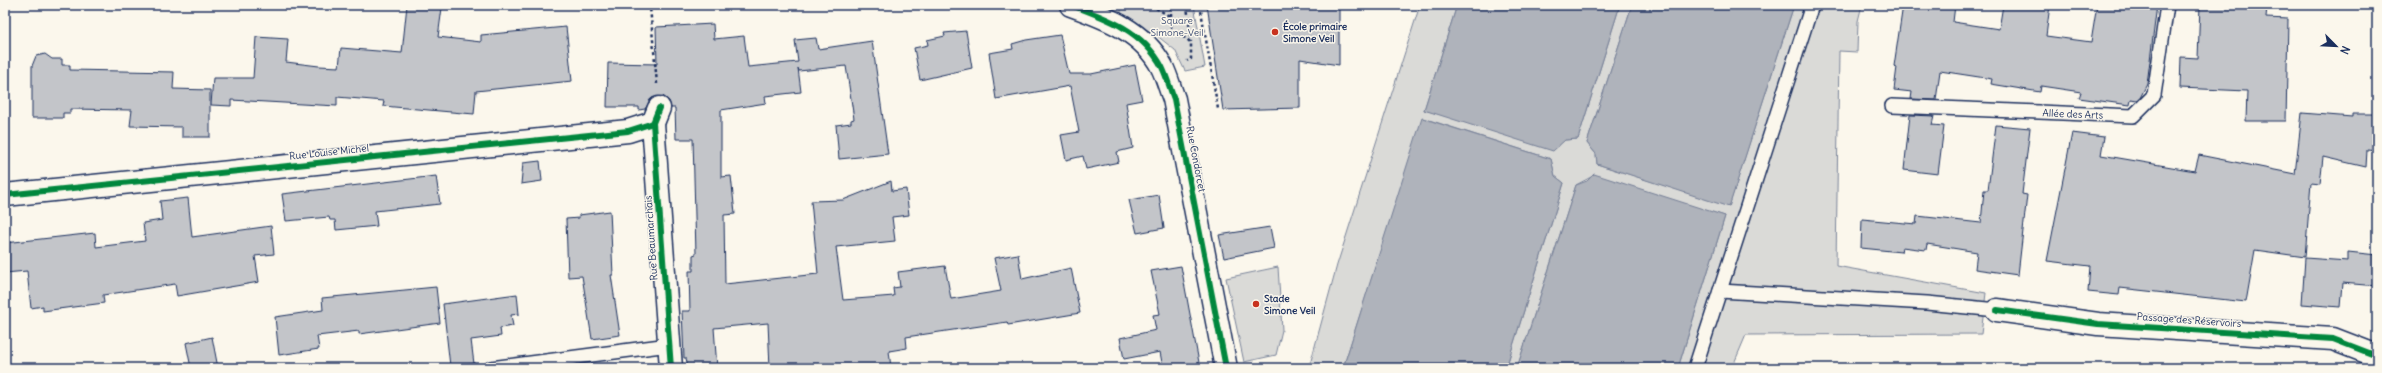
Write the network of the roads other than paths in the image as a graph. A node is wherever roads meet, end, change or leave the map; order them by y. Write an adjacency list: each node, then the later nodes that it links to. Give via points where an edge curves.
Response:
1 (1071, 5): 13 (street, Rue Condorcet, via 1122,25 1146,44 1162,67 1174,99)
2 (1812, 5): 7 (lane)
3 (2167, 5): 4 (lane, Allée des Arts, via 2154,95 2133,116)
4 (1892, 106)
5 (656, 116): 6 (street, Rue Louise Michel, via 628,131); 9 (street, Rue Beaumarchais)
6 (5, 195)
7 (1720, 291): 8 (lane, via 1927,303); 14 (lane)
8 (1996, 310): 10 (street, Passage des Réservoirs, via 2098,324 2333,339)
9 (669, 345): 11 (lane); 12 (street, Rue Beaumarchais)
10 (2377, 356)
11 (491, 368)
12 (671, 368)
13 (1226, 368)
14 (1695, 368)

